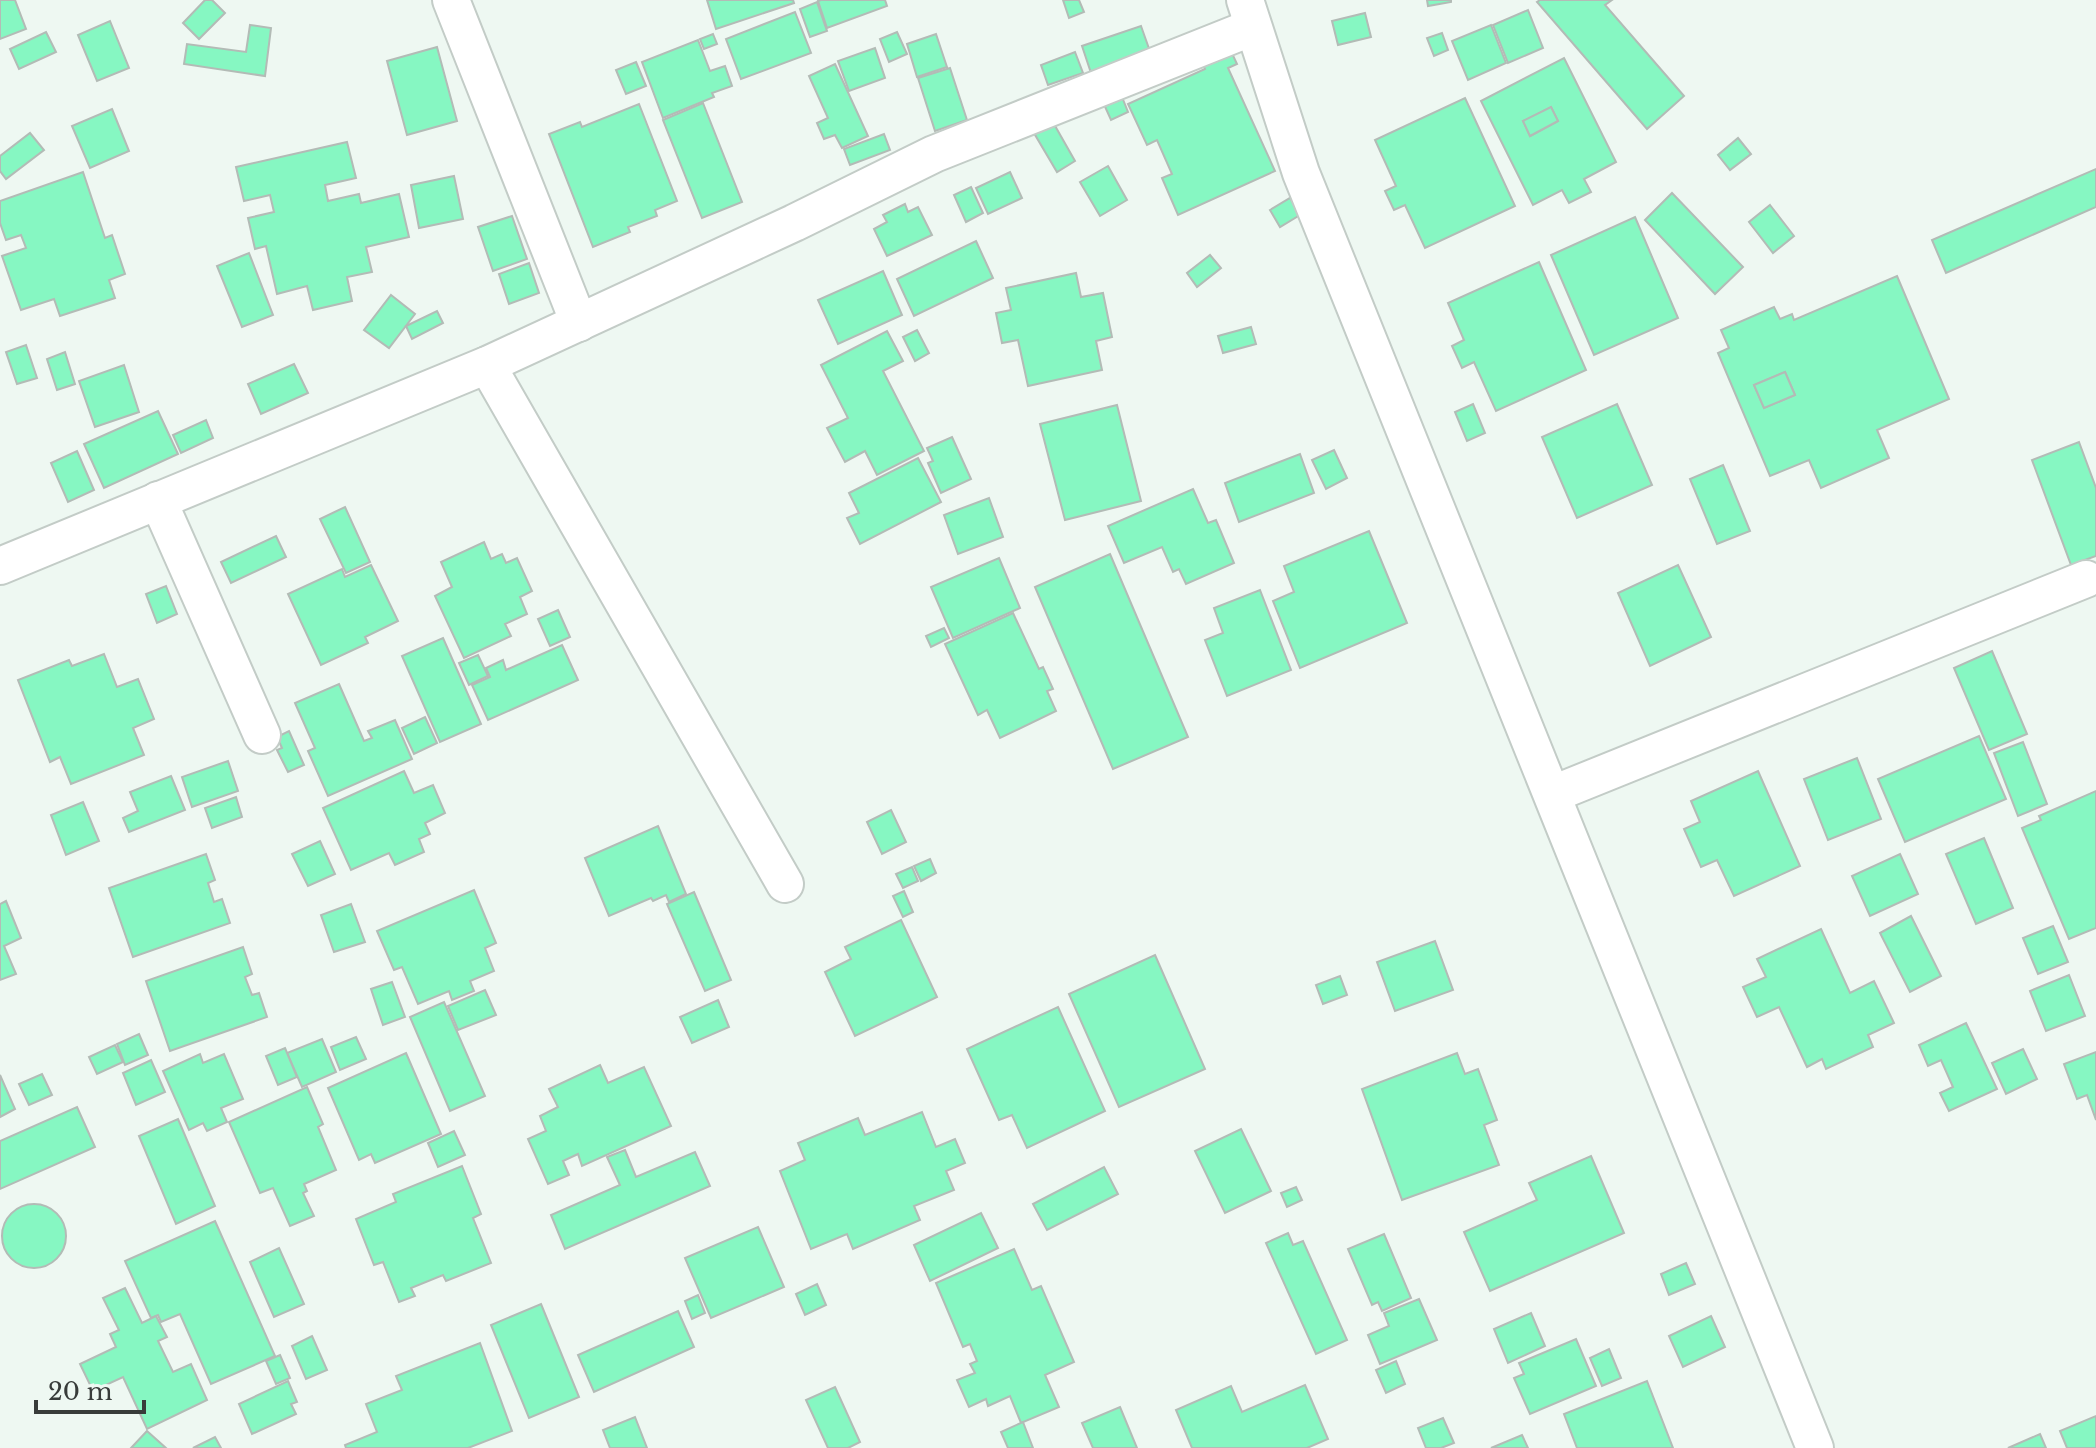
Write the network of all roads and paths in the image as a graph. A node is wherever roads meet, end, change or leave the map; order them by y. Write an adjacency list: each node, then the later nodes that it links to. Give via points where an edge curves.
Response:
1 (451, 0): 3 (street)
2 (1249, 13): 3 (street, via 934,154); 9 (street, via 1301,173)
3 (579, 323): 4 (street)
4 (487, 365): 5 (street); 10 (street)
5 (158, 500): 6 (street); 8 (street)
6 (0, 566)
7 (2086, 579): 9 (street)
8 (262, 735)
9 (1553, 794): 11 (street)
10 (785, 884)
11 (1815, 1448)

